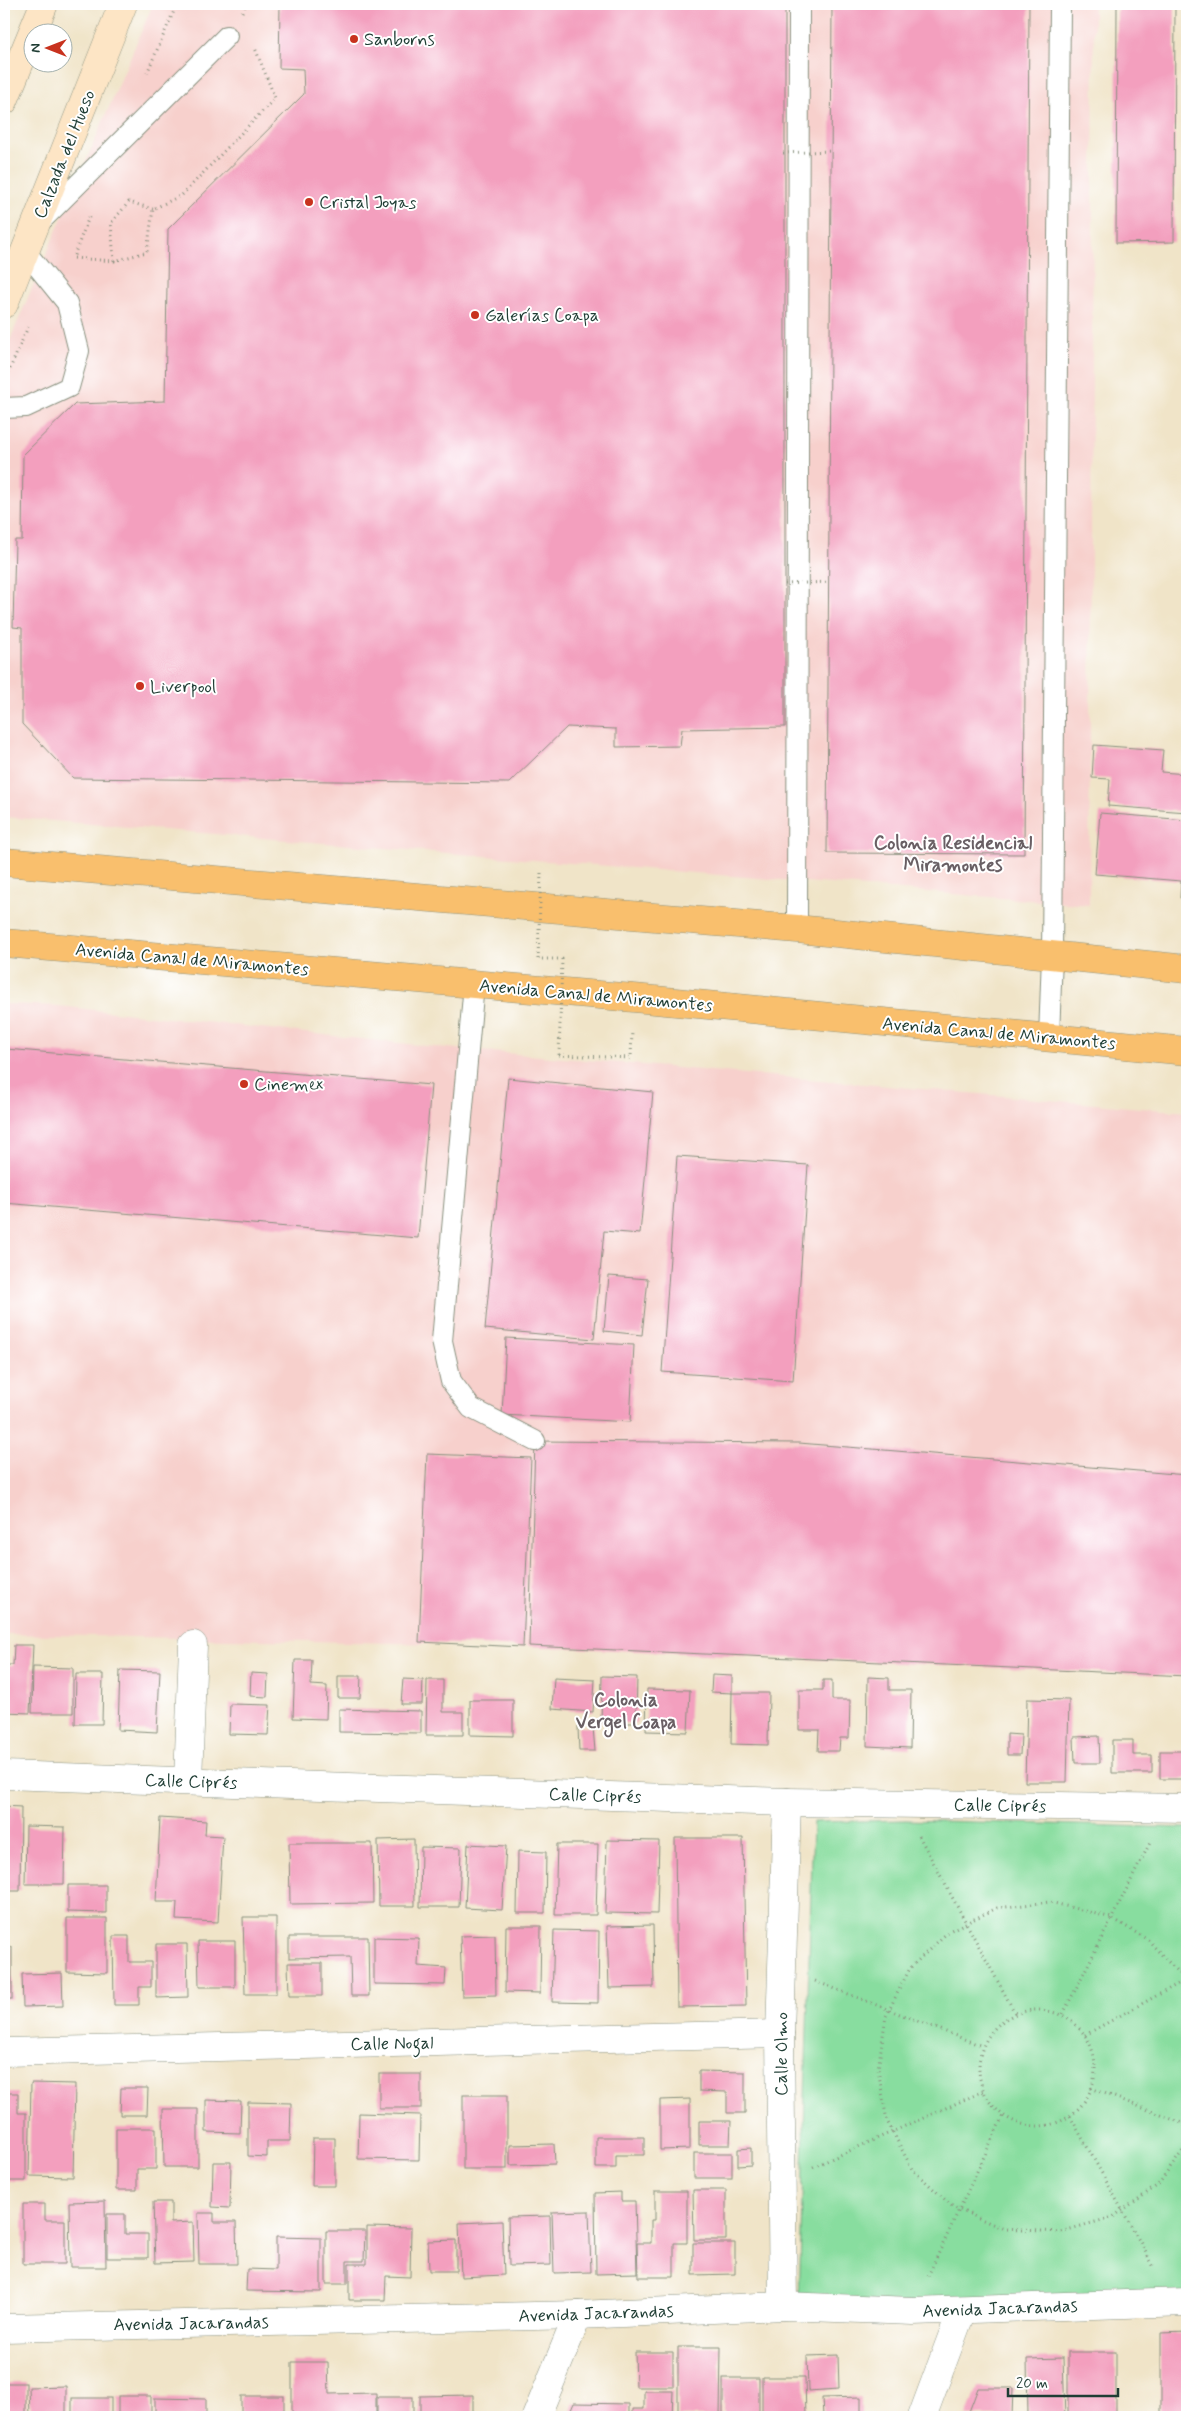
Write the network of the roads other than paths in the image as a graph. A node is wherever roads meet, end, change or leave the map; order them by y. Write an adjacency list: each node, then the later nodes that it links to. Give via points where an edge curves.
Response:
1 (44, 4): 6 (main road)
2 (123, 4): 7 (main road, Calzada del Hueso)
3 (799, 4): 11 (lane)
4 (1060, 4): 13 (lane)
5 (227, 36): 7 (lane)
6 (4, 101)
7 (29, 240): 8 (main road, Calzada del Hueso); 9 (lane, via 67,303 80,351 69,387 26,407)
8 (4, 304)
9 (4, 408)
10 (4, 862): 11 (main road)
11 (798, 929): 13 (main road)
12 (4, 944): 15 (main road, Avenida Canal de Miramontes)
13 (1052, 955): 14 (main road); 16 (lane)
14 (1187, 969)
15 (474, 984): 16 (main road, Avenida Canal de Miramontes); 18 (lane, via 442,1341 451,1381 471,1408)
16 (1049, 1038): 17 (main road, Avenida Canal de Miramontes)
17 (1187, 1051)
18 (535, 1442)
19 (193, 1645): 21 (street)
20 (4, 1775): 21 (street, Calle Ciprés)
21 (188, 1781): 22 (street, Calle Ciprés)
22 (786, 1802): 23 (street, Calle Ciprés); 24 (street, Calle Olmo)
23 (1178, 1808)
24 (780, 2034): 25 (street, Calle Nogal); 27 (street, Calle Olmo)
25 (4, 2052)
26 (1180, 2302): 28 (street, Avenida Jacarandas)
27 (783, 2306): 28 (street, Avenida Jacarandas); 29 (street, Avenida Jacarandas)
28 (962, 2310): 32 (street)
29 (578, 2315): 30 (street, Avenida Jacarandas); 31 (street)
30 (4, 2328)
31 (536, 2417)
32 (922, 2417)

